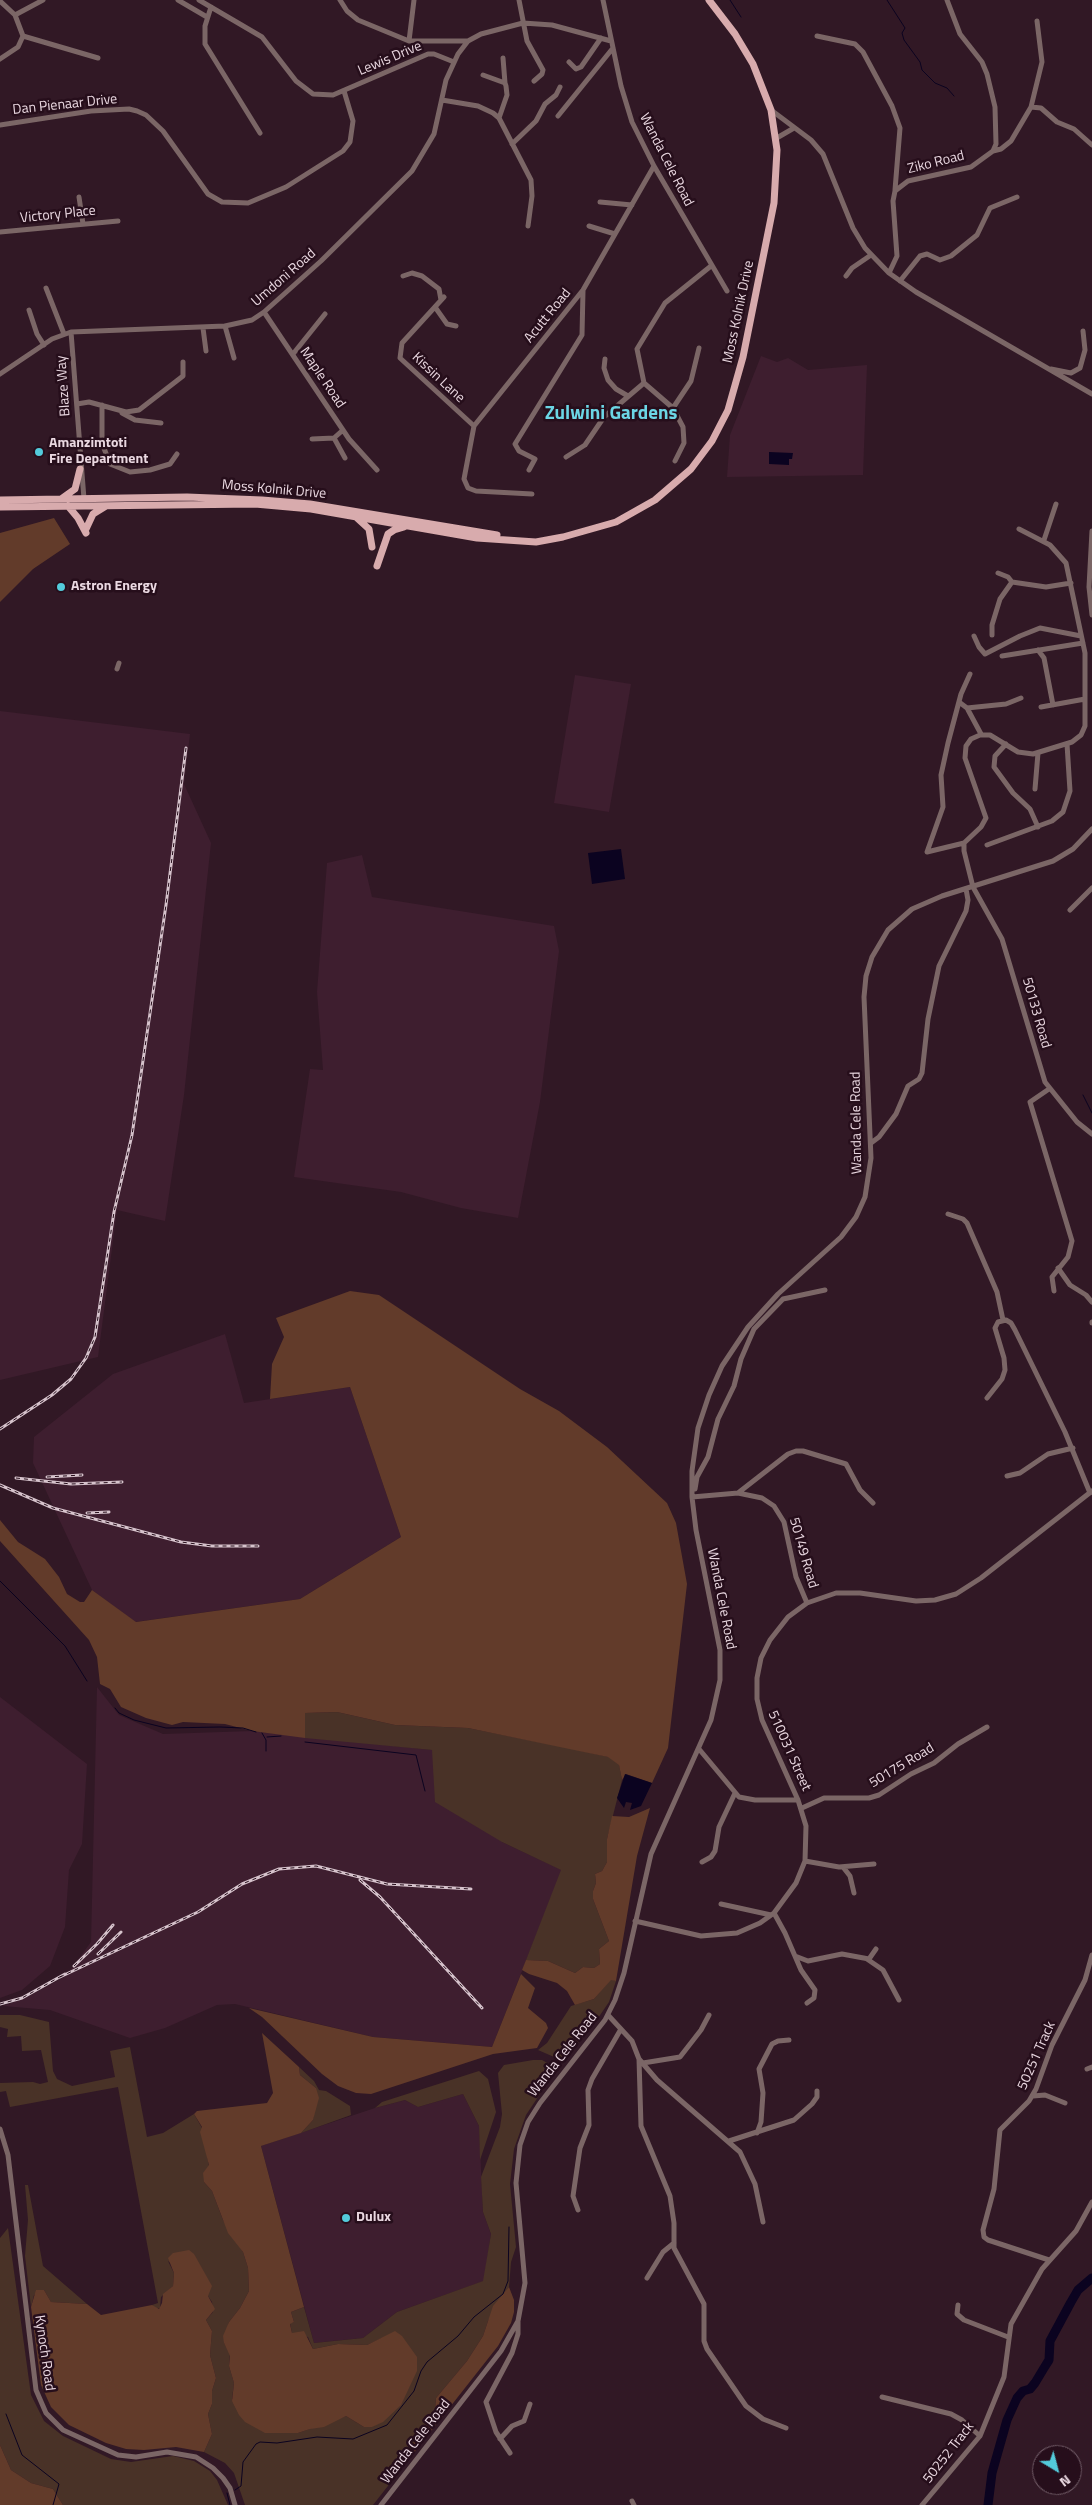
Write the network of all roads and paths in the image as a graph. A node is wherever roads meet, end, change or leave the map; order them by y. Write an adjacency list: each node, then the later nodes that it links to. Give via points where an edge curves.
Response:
1 (43, 0): 12 (street)
2 (178, 0): 13 (street)
3 (199, 0): 11 (street, Lewis Drive)
4 (340, 0): 20 (street, via 358,20)
5 (414, 0): 20 (street)
6 (519, 0): 15 (street)
7 (603, 0): 19 (street, Wanda Cele Road)
8 (709, 0): 35 (main road, Moss Kolnik Drive, via 753,64)
9 (947, 0): 44 (street, via 960,34 988,74 995,107)
10 (0, 1): 12 (street)
11 (211, 7): 13 (street); 32 (street, Lewis Drive, via 262,36 296,81 307,90 324,96)
12 (15, 14): 16 (street)
13 (207, 17): 40 (street, via 205,44)
14 (1037, 21): 34 (street, Ziko Road, via 1042,62)
15 (522, 23): 18 (street, via 552,25); 21 (street, via 481,34); 29 (street, via 529,46 543,67 542,74)
16 (23, 36): 23 (street); 25 (street, via 18,47)
17 (817, 36): 46 (street, via 855,44 863,52 892,106 900,128)
18 (601, 38): 19 (street); 27 (street, via 582,67 576,69)
19 (611, 41): 22 (street, Wanda Cele Road)
20 (409, 42): 21 (street)
21 (468, 42): 26 (street)
22 (613, 48): 36 (street); 45 (street, Wanda Cele Road, via 632,122)
23 (98, 58)
24 (503, 58): 30 (street)
25 (0, 59)
26 (454, 62): 32 (street, Lewis Drive, via 428,54); 33 (street, Umdoni Road)
27 (569, 62)
28 (483, 75): 30 (street)
29 (534, 81)
30 (504, 82): 37 (street, via 507,94)
31 (560, 87): 42 (street, via 545,104 536,122)
32 (344, 91): 38 (street, Dan Pienaar Drive, via 353,122 350,142 343,151 286,187 248,203 222,202 208,194 163,131 137,111 91,111)
33 (442, 100): 37 (street, via 478,106); 68 (street, Umdoni Road, via 434,134 412,172)
34 (1031, 107): 43 (street, via 1040,108 1057,122 1074,129); 44 (street, Ziko Road, via 1011,141)
35 (771, 110): 39 (street); 41 (main road, Moss Kolnik Drive)
36 (558, 116)
37 (498, 118): 42 (street)
38 (0, 125)
39 (794, 128): 41 (street); 57 (street, via 811,140 822,154 854,228)
40 (260, 133)
41 (775, 139): 116 (main road, Moss Kolnik Drive, via 777,176 774,203 743,357 728,410 712,441 691,469 646,507 601,527)
42 (512, 144): 53 (street, via 532,186)
43 (1092, 145)
44 (993, 151): 46 (street, Ziko Road, via 971,167 908,180)
45 (654, 166): 50 (street, Acutt Road); 58 (street, Wanda Cele Road)
46 (895, 191): 59 (street, Ziko Road, via 897,256)
47 (79, 197): 52 (street)
48 (1017, 197): 62 (street, via 993,206 977,235 947,259 940,260 927,254 920,256)
49 (600, 202): 50 (street)
50 (632, 205): 56 (street, Acutt Road)
51 (118, 221): 52 (street, Victory Place)
52 (83, 224): 55 (street, Victory Place)
53 (528, 226)
54 (589, 226): 56 (street)
55 (0, 232)
56 (615, 234): 64 (street, Acutt Road)
57 (872, 255): 59 (street); 61 (street)
58 (711, 266): 65 (street, Wanda Cele Road); 85 (street, via 665,303 638,345 636,354)
59 (889, 273): 62 (street)
60 (403, 276): 66 (street, Kissin Lane, via 412,273 422,276 439,289 442,299)
61 (846, 276)
62 (900, 281): 83 (street)
63 (46, 288): 75 (street)
64 (583, 290): 93 (street, Acutt Road); 103 (street, via 582,335 515,444 519,451 535,459)
65 (727, 291)
66 (435, 307): 71 (street, via 448,324); 93 (street, Kissin Lane, via 402,344 400,358)
67 (29, 310): 76 (street, via 36,334)
68 (264, 312): 70 (street, Umdoni Road, via 244,323); 79 (street, Maple Road)
69 (325, 314): 79 (street)
70 (225, 326): 72 (street, Umdoni Road); 80 (street)
71 (456, 326)
72 (203, 328): 74 (street, Umdoni Road); 78 (street)
73 (1083, 331): 83 (street, via 1085,350 1080,368 1071,373)
74 (71, 332): 75 (street, Umdoni Road); 88 (street, Blaze Way)
75 (64, 334): 76 (street, Umdoni Road)
76 (44, 345): 84 (street, Umdoni Road)
77 (699, 348): 90 (street, via 691,381)
78 (206, 351)
79 (293, 354): 94 (street, Maple Road)
80 (234, 358)
81 (605, 359): 87 (street, via 608,380)
82 (183, 362): 91 (street, via 183,376 144,408 133,412)
83 (1048, 369): 86 (street)
84 (0, 374)
85 (644, 383): 87 (street); 90 (street)
86 (1092, 394)
87 (628, 396): 98 (street, via 601,421 585,445)
88 (77, 404): 89 (street); 101 (street, Blaze Way)
89 (102, 405): 91 (street); 97 (street, via 102,443 110,464 130,472 150,470 170,464)
90 (673, 408): 100 (street, via 681,420 685,436)
91 (118, 410): 92 (street, via 135,420)
92 (161, 424)
93 (474, 426): 104 (street, Acutt Road, via 464,479 468,488)
94 (343, 430): 95 (street); 102 (street, Maple Road)
95 (334, 438): 96 (street); 99 (street)
96 (312, 440)
97 (177, 454)
98 (566, 457)
99 (345, 458)
100 (675, 461)
101 (80, 469): 105 (main road, via 74,489); 106 (street, Blaze Way)
102 (377, 470)
103 (529, 470)
104 (532, 494)
105 (61, 499): 106 (main road, Moss Kolnik Drive); 107 (main road, Moss Kolnik Drive)
106 (84, 499): 116 (main road, Moss Kolnik Drive, via 187,497 310,504 482,533)
107 (0, 500)
108 (1056, 504): 117 (street)
109 (111, 505): 110 (main road, Moss Kolnik Drive); 110 (main road, via 96,511 86,532); 112 (main road, Moss Kolnik Drive, via 255,504)
110 (68, 506): 111 (main road, Moss Kolnik Drive)
111 (0, 507)
112 (353, 516): 113 (main road, Moss Kolnik Drive); 118 (main road, via 368,526)
113 (410, 526): 116 (main road, Moss Kolnik Drive, via 500,540); 119 (main road, via 388,534)
114 (1019, 529): 117 (street)
115 (1092, 531): 123 (street, via 1089,570)
116 (544, 540)
117 (1044, 540): 122 (street, via 1064,560)
118 (372, 547)
119 (377, 566)
120 (998, 573): 121 (street, via 1008,576)
121 (1012, 582): 122 (street, via 1046,587); 124 (street, via 1000,599)
122 (1071, 583): 126 (street)
123 (1092, 615)
124 (992, 635)
125 (974, 636): 126 (street, via 985,654 1040,628)
126 (1082, 636): 127 (street)
127 (1083, 643): 128 (street); 132 (street)
128 (1038, 650): 129 (street); 138 (street, via 1044,658)
129 (1002, 656)
130 (119, 663): 133 (street)
131 (1092, 663): 132 (street)
132 (1086, 664): 136 (street)
133 (117, 669)
134 (970, 674): 137 (street)
135 (1021, 698): 140 (street, via 1006,704)
136 (1086, 699): 138 (street); 143 (street, via 1084,729 1078,738)
137 (959, 702): 140 (street); 148 (street, via 941,775 943,807 928,845 929,853)
138 (1053, 705): 139 (street)
139 (1041, 707)
140 (967, 708): 141 (street)
141 (981, 734): 142 (street, via 994,736); 148 (street, via 968,742 965,755 986,818)
142 (1006, 744): 144 (street, via 1022,753); 146 (street, via 995,756 994,767 1030,809)
143 (1067, 744): 144 (street); 146 (street, via 1068,802 1056,818)
144 (1038, 753): 145 (street)
145 (1035, 789)
146 (1038, 826): 149 (street)
147 (1092, 829): 150 (street, Wanda Cele Road, via 1073,849 1053,861)
148 (964, 844): 150 (street, 50133 Road)
149 (987, 845)
150 (973, 887): 152 (street, Wanda Cele Road); 154 (street, 50133 Road, via 1002,939)
151 (1092, 888): 153 (street)
152 (966, 889): 156 (street, via 966,911 937,972 922,1073 908,1086 894,1118); 156 (street, Wanda Cele Road, via 912,909 888,930 872,957 864,997)
153 (1070, 910)
154 (1049, 1089): 155 (street, 50133 Road, via 1077,1122); 158 (street, via 1030,1102 1072,1245 1068,1257)
155 (1092, 1134)
156 (871, 1143): 168 (street, Wanda Cele Road, via 869,1186 856,1217 841,1237 763,1309 722,1366 698,1428 692,1471)
157 (948, 1214): 162 (street, via 967,1223 997,1292)
158 (1058, 1268): 160 (street, via 1052,1277); 161 (street, via 1070,1285)
159 (825, 1290): 168 (street, via 783,1299 754,1329 734,1386 718,1419)
160 (1054, 1292)
161 (1092, 1302)
162 (1003, 1320): 163 (street, via 995,1328 1005,1370); 164 (street, via 1015,1330)
163 (987, 1398)
164 (1073, 1448): 165 (street, via 1048,1454 1020,1473); 166 (street)
165 (1007, 1476)
166 (1091, 1492): 170 (street, 510031 Street, via 956,1594 916,1601 848,1592)
167 (738, 1493): 168 (street, 50149 Road); 169 (street, via 796,1451 846,1464 858,1487); 170 (street, 50149 Road, via 762,1498 778,1511 784,1522 796,1577)
168 (694, 1497): 172 (street, Wanda Cele Road, via 699,1544 719,1637 720,1659 717,1702)
169 (873, 1503)
170 (807, 1603): 174 (street, 510031 Street, via 788,1617 770,1640 761,1658 756,1687 762,1720)
171 (986, 1726): 175 (street, 50175 Road, via 884,1793 869,1798 824,1798)
172 (699, 1748): 173 (street); 183 (street, Wanda Cele Road, via 651,1854)
173 (735, 1793): 174 (street, via 755,1800); 177 (street, via 719,1827 714,1851)
174 (798, 1800): 175 (street, 510031 Street)
175 (802, 1808): 176 (street, 510031 Street, via 807,1835)
176 (805, 1861): 179 (street); 182 (street, 510031 Street, via 790,1894)
177 (702, 1862)
178 (874, 1864): 179 (street)
179 (843, 1867): 180 (street, via 850,1876)
180 (854, 1893)
181 (721, 1904): 182 (street)
182 (772, 1914): 183 (street, 510031 Street, via 760,1923 737,1932 709,1936 689,1935); 185 (street)
183 (635, 1920): 192 (street, Wanda Cele Road, via 624,1973)
184 (876, 1949): 187 (street)
185 (795, 1955): 187 (street, via 808,1961 842,1954); 191 (street, via 815,1992 812,2001)
186 (1092, 1955): 188 (street, 50251 Track)
187 (867, 1959): 190 (street, via 883,1970)
188 (1085, 1980): 189 (street); 198 (street, 50251 Track, via 1052,2045)
189 (1092, 1981)
190 (900, 2000)
191 (807, 2003)
192 (608, 2015): 194 (street); 210 (street, Wanda Cele Road, via 540,2103 528,2122 520,2145 516,2183 525,2282)
193 (709, 2015): 196 (street, via 680,2057)
194 (621, 2029): 196 (street, via 632,2041); 204 (street, via 590,2085 589,2125 580,2148 572,2196)
195 (789, 2040): 201 (street, via 774,2042 759,2069 763,2093)
196 (641, 2061): 202 (street, via 657,2080); 206 (street, via 642,2126 670,2196)
197 (817, 2091): 201 (street, via 817,2097 800,2117)
198 (1033, 2096): 199 (street, via 1045,2095); 207 (street, 50251 Track, via 1000,2130 994,2189 983,2234 988,2240)
199 (1065, 2104)
200 (0, 2128): 218 (street, Kynoch Road, via 8,2155 36,2390 46,2413 63,2430 118,2455 136,2457 175,2452 196,2457 223,2478)
201 (757, 2133): 202 (street)
202 (729, 2141): 205 (street, via 746,2161)
203 (1092, 2202): 207 (street, 50252 Track, via 1076,2231)
204 (578, 2210)
205 (763, 2222)
206 (674, 2244): 208 (street, via 663,2252); 214 (street, via 677,2256 704,2304 705,2345 714,2361 746,2406 763,2419)
207 (1049, 2260): 211 (street, 50252 Track, via 1015,2315)
208 (647, 2278)
209 (958, 2305): 211 (street, via 957,2314 964,2320)
210 (518, 2321): 216 (street, via 512,2353 486,2402); 219 (street, Wanda Cele Road, via 492,2363)
211 (1008, 2337): 215 (street, 50252 Track, via 1004,2377)
212 (882, 2397): 215 (street, via 951,2414)
213 (530, 2404): 216 (street, via 524,2421 512,2426)
214 (786, 2428)
215 (980, 2436): 220 (street, 50252 Track)
216 (500, 2439): 217 (street)
217 (510, 2453)
218 (235, 2505)
219 (381, 2505)
220 (922, 2505)

